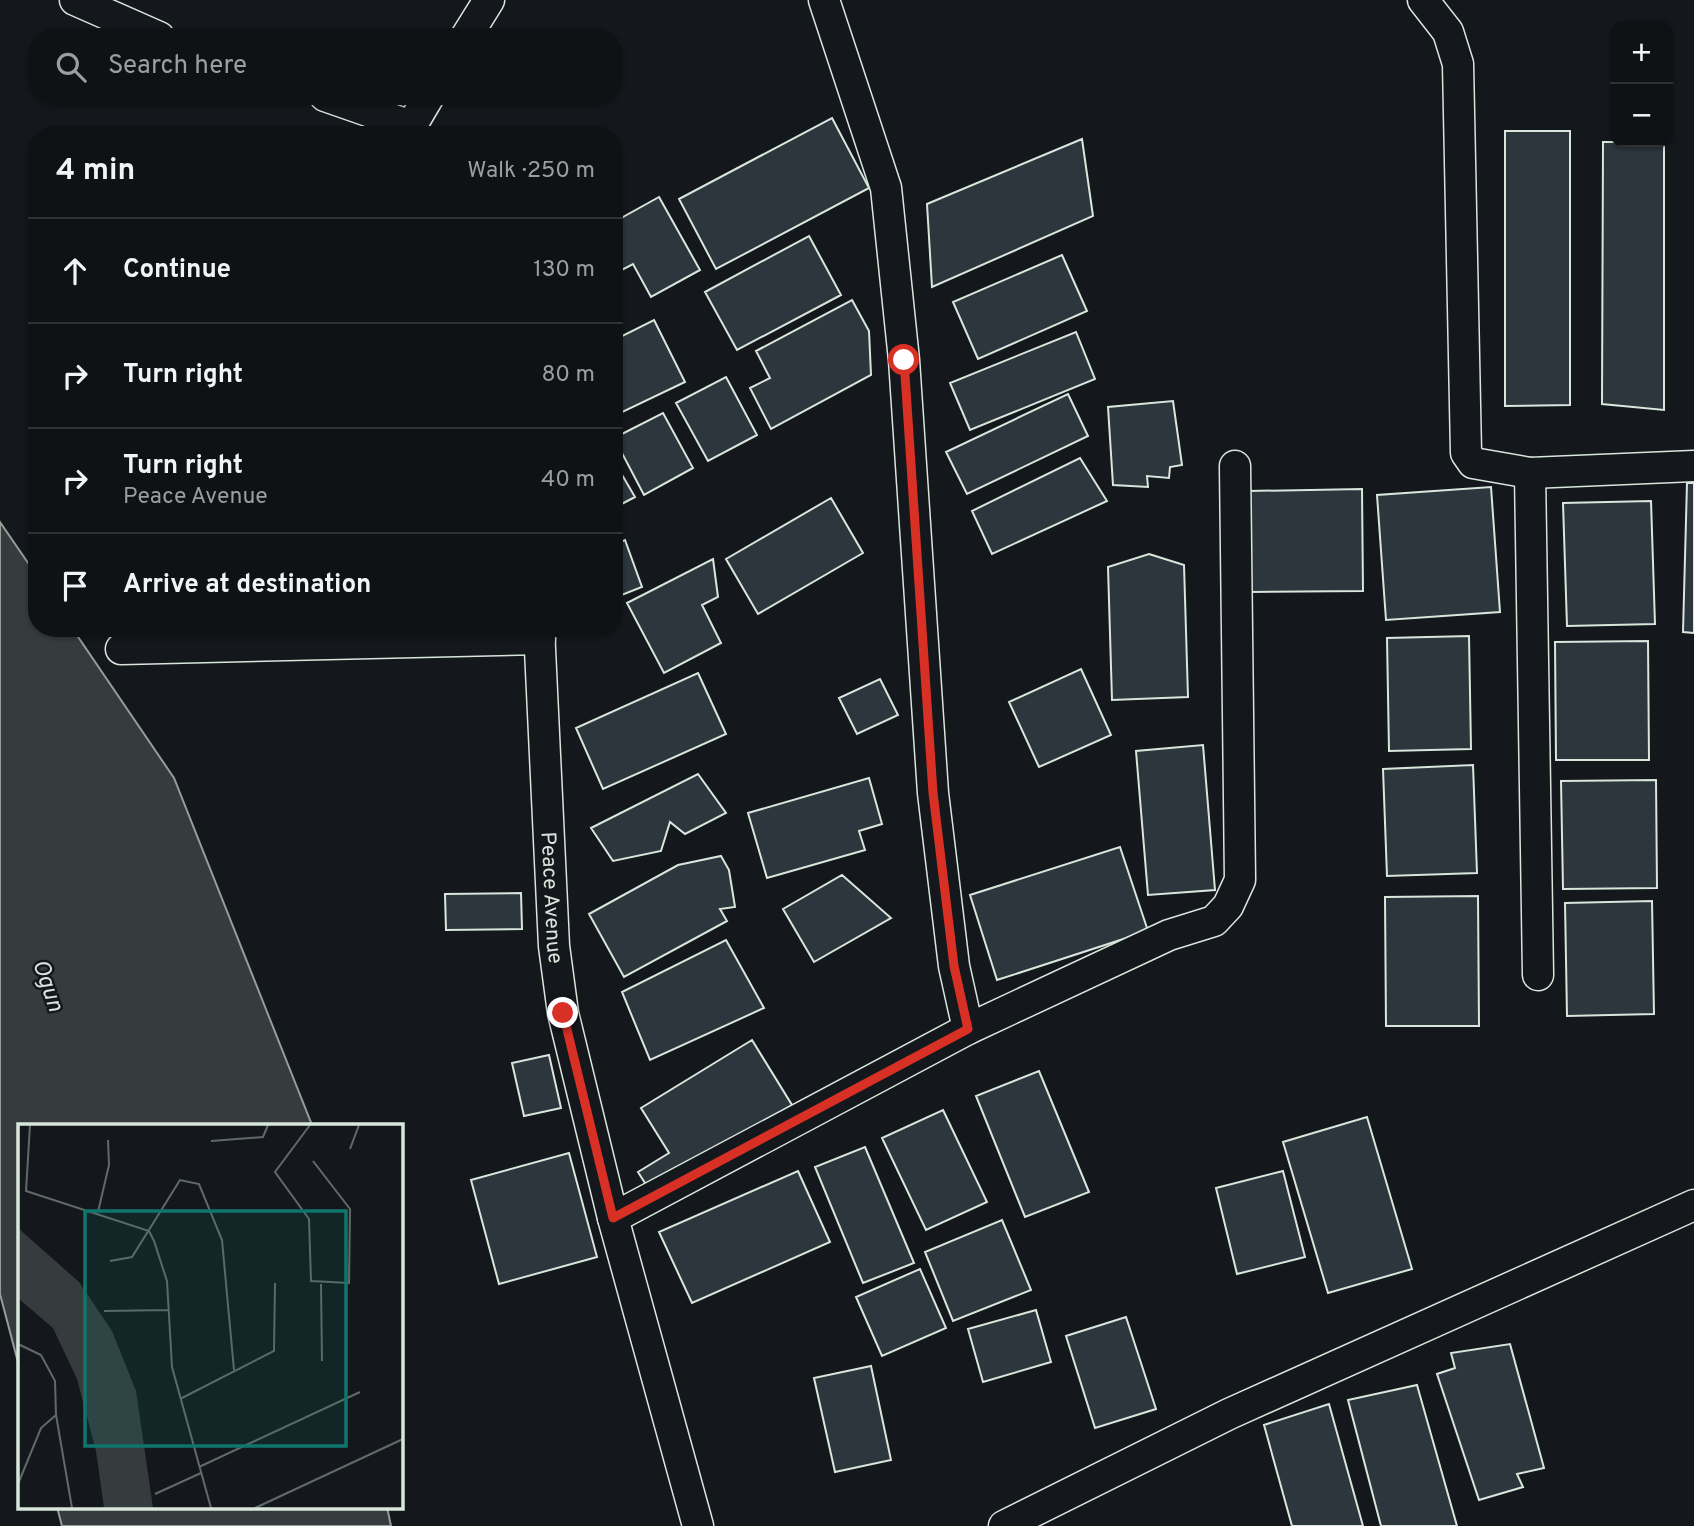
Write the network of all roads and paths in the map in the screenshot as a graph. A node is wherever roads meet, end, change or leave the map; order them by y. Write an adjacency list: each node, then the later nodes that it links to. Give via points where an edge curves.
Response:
1 (78, 0): 5 (street)
2 (489, 0): 6 (street)
3 (824, 0): 18 (street, via 886,188 904,360 934,806 954,966)
4 (1423, 0): 13 (street, via 1448,32 1458,64 1466,453 1473,463)
5 (139, 28)
6 (472, 28)
7 (346, 105): 9 (street)
8 (424, 105): 10 (street)
9 (397, 126)
10 (414, 126)
11 (1235, 466): 18 (street, via 1240,880 1236,889 1214,921 1169,935)
12 (1694, 466): 13 (street)
13 (1530, 473): 17 (street)
14 (456, 637): 16 (street)
15 (540, 637): 20 (street, Peace Avenue, via 554,946 563,1013)
16 (121, 649)
17 (1538, 975)
18 (968, 1029): 20 (street)
19 (1694, 1205): 22 (street, via 1229,1414)
20 (613, 1218): 21 (street, Peace Avenue)
21 (698, 1526)
22 (1004, 1526)

